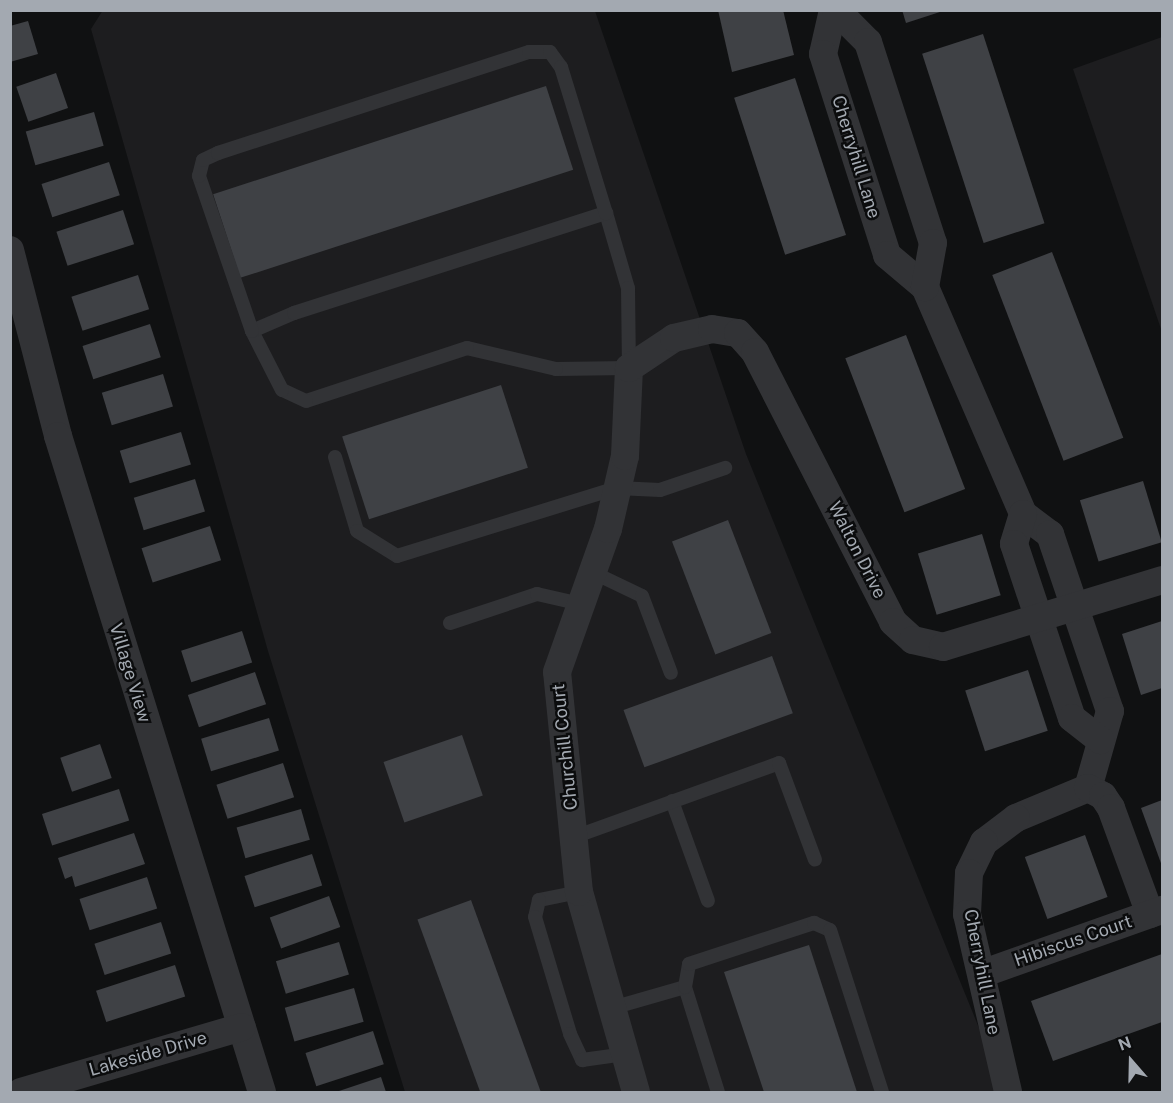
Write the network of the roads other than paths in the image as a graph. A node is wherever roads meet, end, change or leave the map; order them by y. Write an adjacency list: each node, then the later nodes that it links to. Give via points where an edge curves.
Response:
1 (835, 10): 4 (street, Cherryhill Lane, via 868,42 930,232 933,243); 4 (street, Cherryhill Lane, via 824,54 887,255)
2 (606, 213): 5 (lane, via 294,313); 5 (lane, via 561,67 550,52 529,52 218,153 203,160 199,176); 6 (lane, via 628,288)
3 (10, 250): 29 (street, Village View, via 58,436)
4 (925, 287): 10 (street, Cherryhill Lane)
5 (252, 331): 6 (lane, via 282,390 306,401 467,348 556,369)
6 (629, 368): 9 (street, Churchill Court, via 625,456); 15 (street, Walton Drive, via 674,338 712,329 738,333 755,352 893,622 913,640 943,647)
7 (335, 457): 9 (lane, via 357,531 397,556)
8 (725, 468): 9 (lane, via 660,490)
9 (617, 488): 11 (street, Churchill Court)
10 (1023, 514): 14 (street, via 1050,534); 15 (street, via 1014,544)
11 (592, 572): 13 (street, Churchill Court); 17 (lane, via 642,596)
12 (1162, 580): 14 (street, Walton Drive)
13 (581, 604): 16 (lane, via 537,594); 21 (street, Churchill Court, via 557,672)
14 (1077, 607): 15 (street, Walton Drive); 18 (street, via 1110,711)
15 (1040, 620): 18 (street, via 1072,718)
16 (450, 623)
17 (671, 673)
18 (1100, 740): 19 (street)
19 (1088, 788): 25 (street, via 1103,796 1111,808); 26 (street, Cherryhill Lane, via 1016,818 984,842 969,873 967,914)
20 (672, 801): 21 (lane); 22 (lane, via 779,763); 24 (lane)
21 (574, 837): 23 (street, Churchill Court)
22 (815, 860)
23 (579, 892): 28 (street, Churchill Court); 30 (lane, via 539,900 535,917 570,1034 582,1060)
24 (708, 901)
25 (1156, 912): 26 (street, Hibiscus Court)
26 (984, 973): 36 (street, Cherryhill Lane, via 999,1067)
27 (685, 987): 28 (lane); 34 (lane); 35 (lane, via 689,964 814,923 830,930)
28 (612, 1008): 30 (street, Churchill Court)
29 (242, 1027): 31 (street, Lakeside Drive); 32 (street, Village View)
30 (625, 1054): 33 (street, Churchill Court)
31 (21, 1092)
32 (262, 1092)
33 (636, 1092)
34 (718, 1092)
35 (882, 1092)
36 (1008, 1092)

